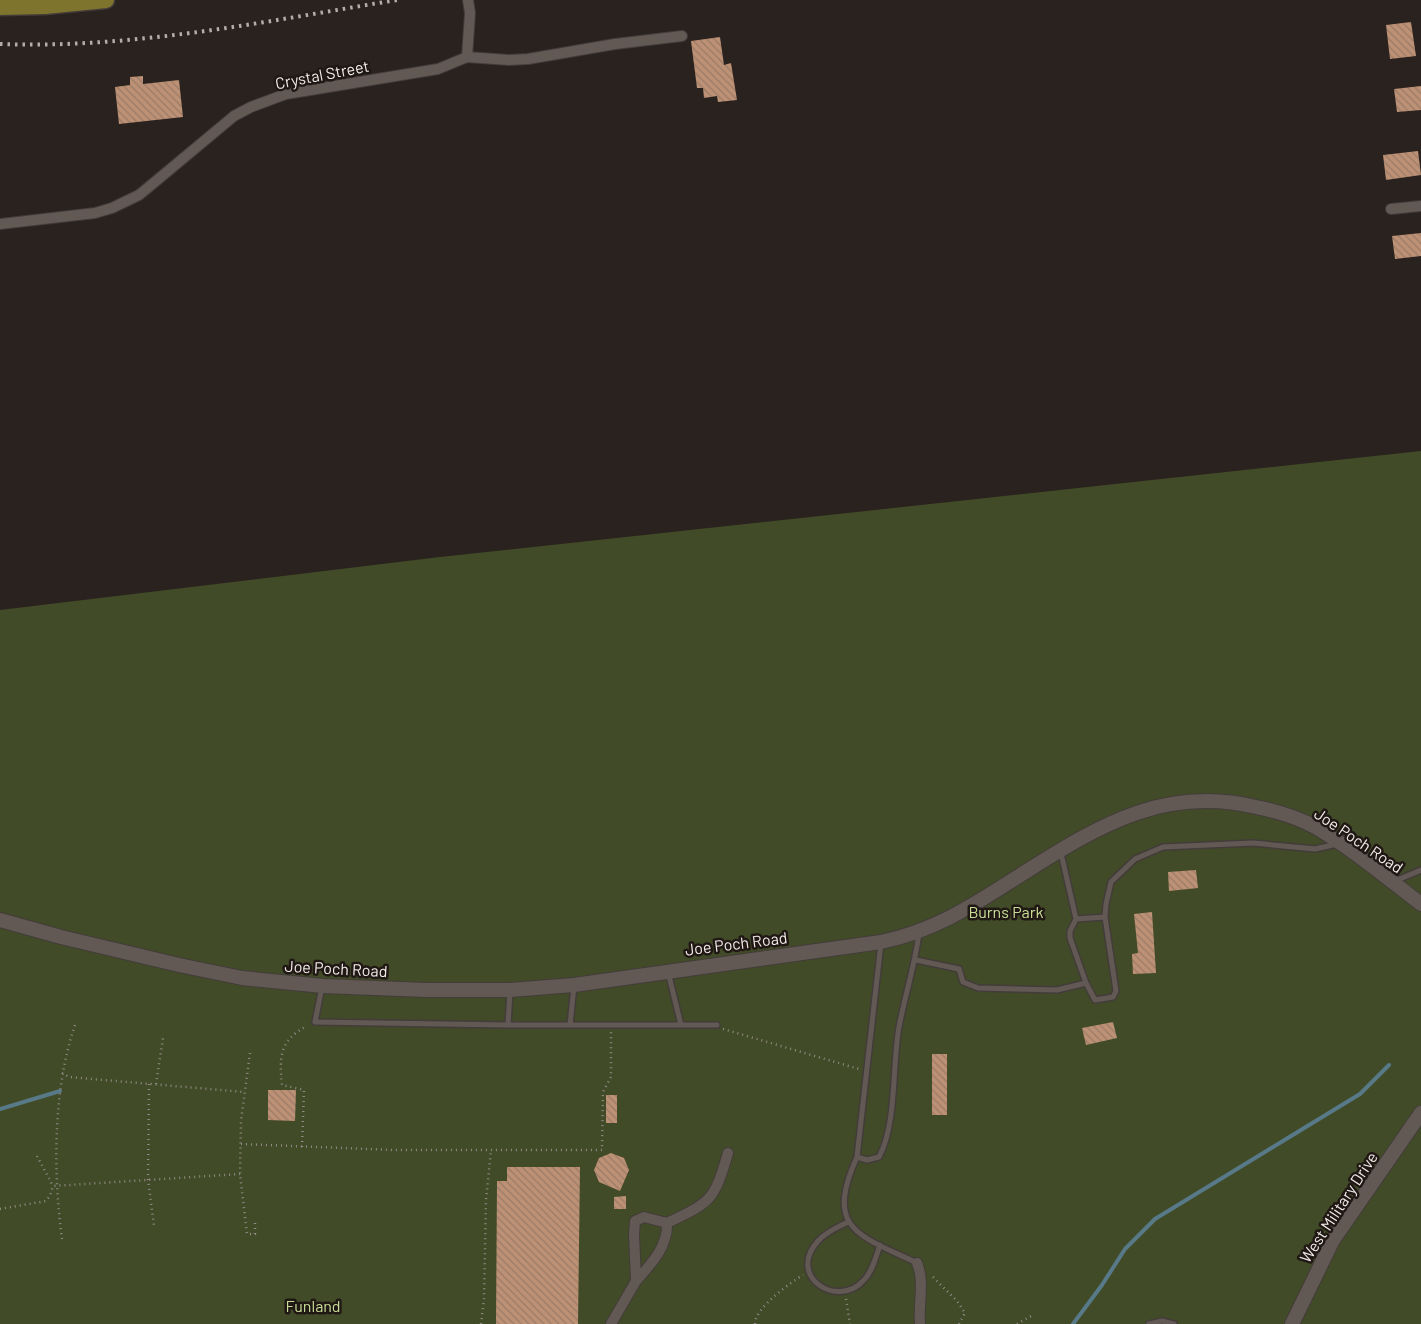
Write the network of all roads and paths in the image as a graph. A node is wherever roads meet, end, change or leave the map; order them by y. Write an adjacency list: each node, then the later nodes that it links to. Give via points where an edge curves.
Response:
1 (106, 0): 3 (main road)
2 (468, 0): 6 (street)
3 (68, 2): 4 (main road)
4 (0, 7)
5 (682, 36): 6 (street, Crystal Street, via 528,59)
6 (467, 57): 9 (street, Crystal Street, via 438,69 286,94 234,116 150,186 112,208 95,213)
7 (1421, 206): 8 (street)
8 (1391, 209)
9 (0, 224)
10 (1340, 843): 11 (street, Joe Poch Road, via 1315,827 1264,808 1193,800 1141,811 1113,821); 13 (street, Joe Poch Road); 15 (lane, via 1315,849 1253,843 1156,848 1135,859 1111,882)
11 (1060, 850): 16 (lane); 18 (street, Joe Poch Road, via 942,923)
12 (1421, 870): 13 (lane)
13 (1392, 882): 14 (street, Joe Poch Road)
14 (1421, 904)
15 (1105, 917): 16 (lane); 22 (lane, via 1115,994 1095,1000)
16 (1076, 919): 22 (lane, via 1070,938)
17 (0, 920): 24 (street, Joe Poch Road, via 179,966 242,978)
18 (919, 932): 19 (street, Joe Poch Road); 20 (lane)
19 (881, 942): 21 (street, Joe Poch Road); 35 (lane)
20 (916, 960): 22 (lane, via 959,969 963,982 978,988 1056,990); 46 (lane, via 899,1029 888,1135 879,1157 867,1160)
21 (668, 970): 23 (street, Joe Poch Road); 30 (lane)
22 (1086, 983)
23 (574, 985): 25 (street, Joe Poch Road); 29 (lane)
24 (322, 986): 25 (street, Joe Poch Road); 26 (lane)
25 (510, 990): 28 (lane)
26 (315, 1022): 28 (lane); 42 (path, via 291,1036 282,1058 282,1085 304,1090)
27 (75, 1024): 36 (path)
28 (508, 1025): 29 (lane)
29 (570, 1025): 32 (lane)
30 (681, 1025): 31 (lane); 32 (lane)
31 (717, 1025): 35 (path, via 727,1032)
32 (612, 1026): 43 (path, via 611,1078 603,1092 602,1150)
33 (163, 1038): 38 (path)
34 (250, 1054): 39 (path)
35 (867, 1071): 46 (lane)
36 (62, 1072): 37 (path, via 70,1077); 49 (path)
37 (149, 1084): 38 (path); 48 (path)
38 (156, 1084): 39 (path)
39 (244, 1092): 41 (path)
40 (1421, 1114): 72 (street, West Military Drive, via 1333,1240)
41 (241, 1144): 42 (path); 47 (path)
42 (302, 1147): 43 (path)
43 (491, 1150): 63 (path)
44 (728, 1153): 54 (street, via 721,1178 707,1202)
45 (37, 1156): 50 (path)
46 (857, 1157): 53 (lane, via 845,1194)
47 (240, 1174): 48 (path); 52 (path, via 247,1234 254,1234)
48 (148, 1179): 49 (path); 55 (path)
49 (58, 1185): 50 (path); 56 (path)
50 (53, 1186): 51 (path, via 46,1201)
51 (0, 1209)
52 (255, 1219)
53 (848, 1222): 57 (lane, via 860,1235); 59 (lane, via 817,1242 808,1259)
54 (667, 1223): 60 (street, via 664,1245); 60 (street, via 644,1217 635,1222)
55 (154, 1226)
56 (62, 1238)
57 (880, 1245): 58 (lane); 61 (lane, via 865,1280)
58 (917, 1263): 67 (street, via 922,1272 918,1304); 68 (path, via 961,1307 965,1313)
59 (808, 1272): 61 (lane, via 823,1288); 65 (path, via 790,1283 759,1312)
60 (636, 1281): 64 (street)
61 (844, 1290): 66 (path)
62 (1031, 1316): 69 (path)
63 (481, 1324)
64 (611, 1324)
65 (755, 1324)
66 (850, 1324)
67 (920, 1324)
68 (959, 1324)
69 (1017, 1324)
70 (1152, 1324): 71 (lane)
71 (1174, 1324)
72 (1292, 1324)

